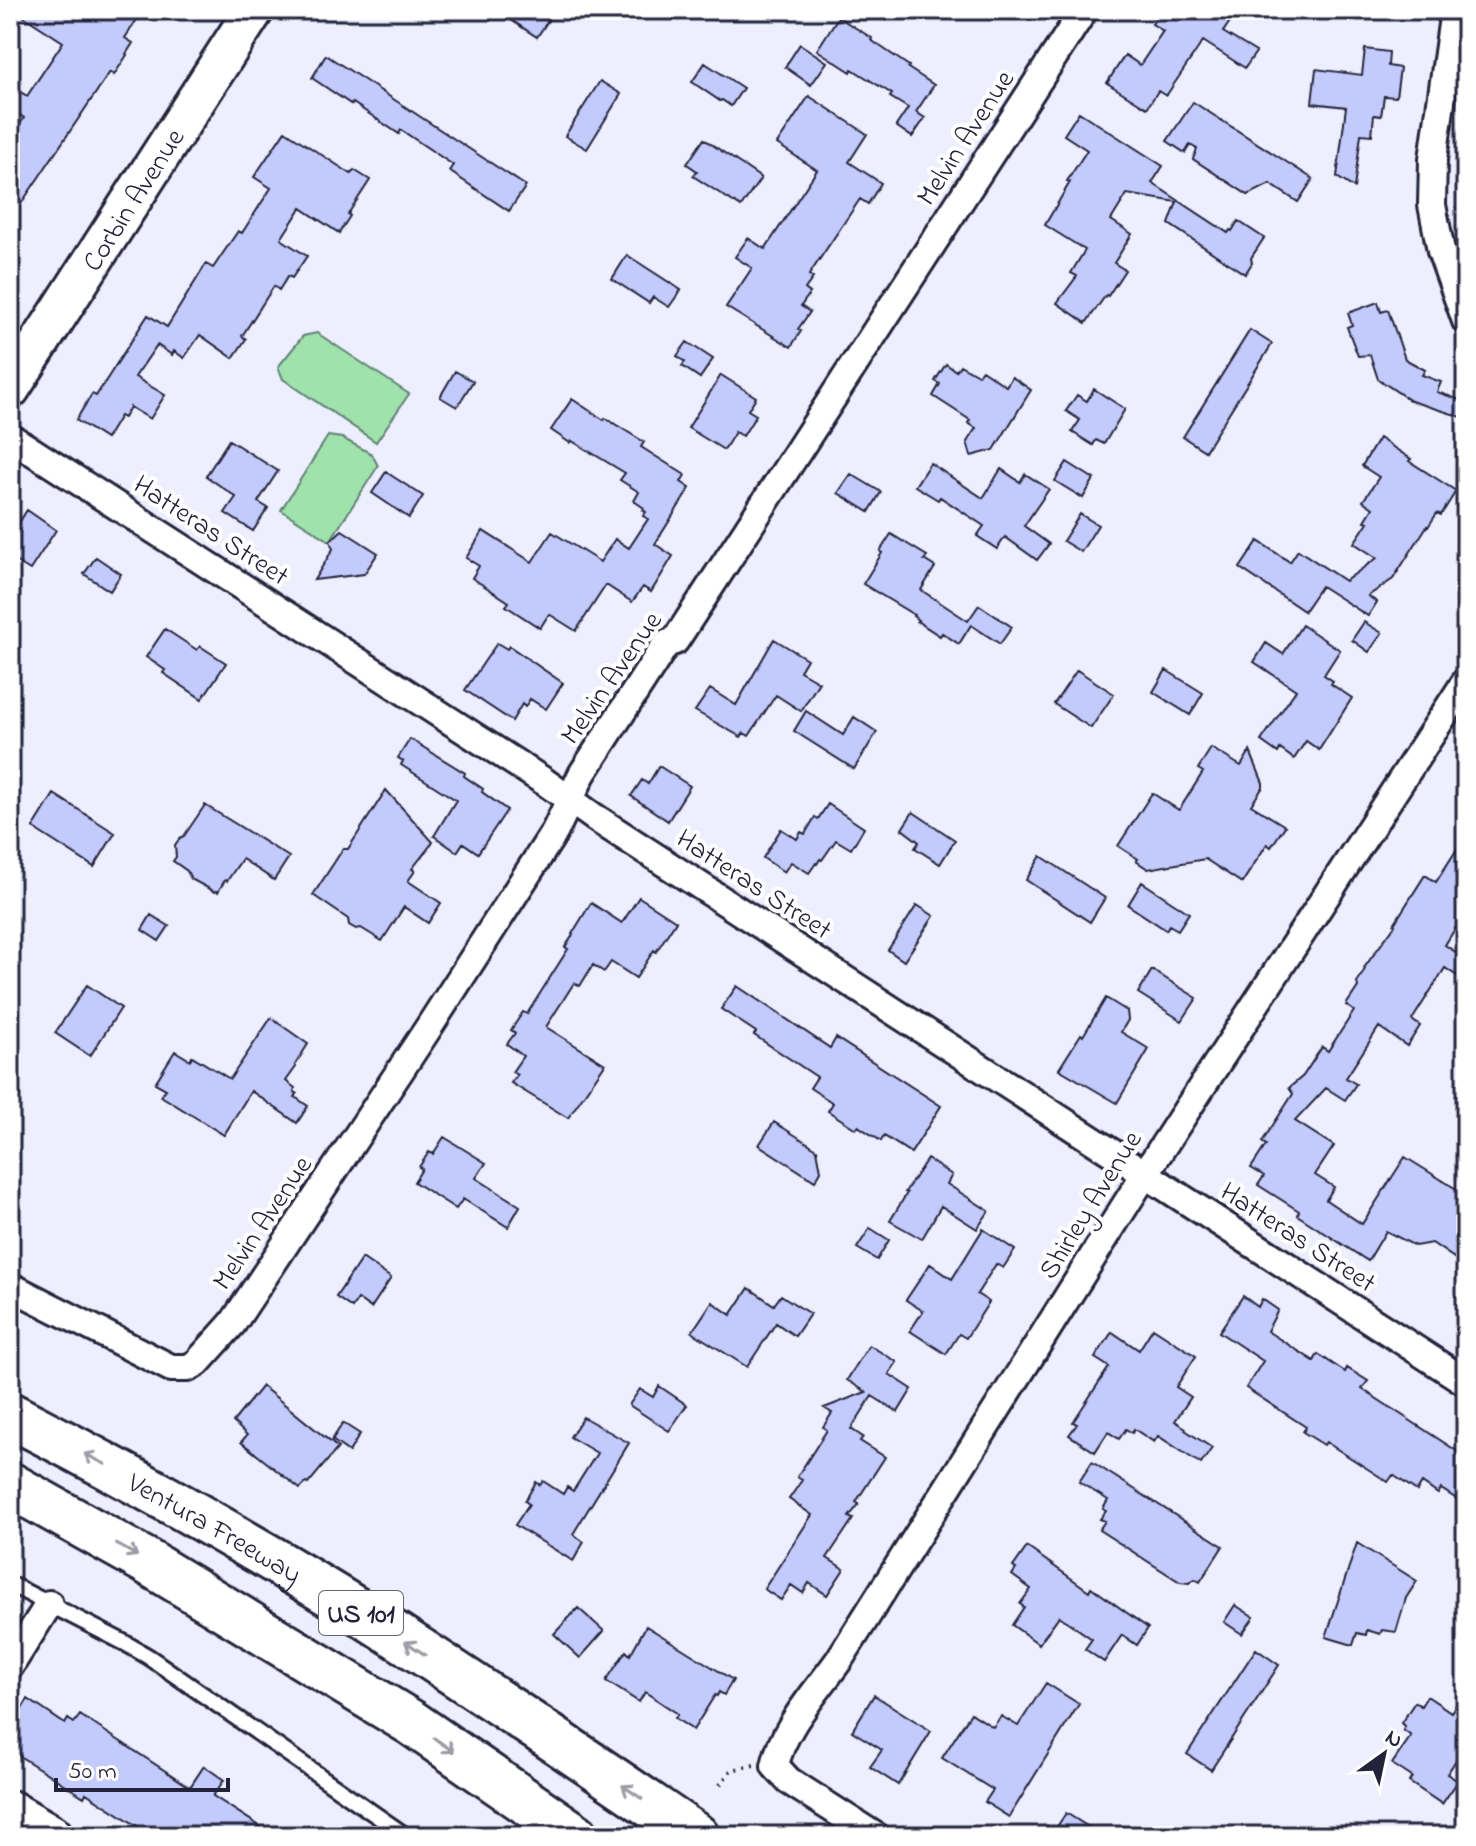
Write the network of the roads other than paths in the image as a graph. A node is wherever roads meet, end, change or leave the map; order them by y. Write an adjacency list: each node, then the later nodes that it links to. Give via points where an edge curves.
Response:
1 (254, 10): 5 (main road, Corbin Avenue)
2 (1084, 10): 8 (street, Melvin Avenue, via 684,628 666,644)
3 (1454, 10): 4 (street, via 1433,159 1432,205 1441,251)
4 (1466, 321)
5 (10, 389)
6 (10, 437): 8 (street, Hatteras Street)
7 (1466, 681): 9 (street, Shirley Avenue)
8 (570, 799): 9 (street, Hatteras Street); 10 (street, Melvin Avenue, via 555,831 233,1323 197,1363 180,1370 161,1364)
9 (1145, 1174): 11 (street, Hatteras Street); 22 (street, Shirley Avenue, via 778,1749 775,1766 789,1781)
10 (10, 1286)
11 (1466, 1382)
12 (10, 1415): 21 (highway, Ventura Freeway / US 101, one-way to 12, via 373,1621 120,1472)
13 (10, 1485): 20 (highway, US 101, one-way to 20, via 375,1700)
14 (10, 1584): 15 (lane)
15 (49, 1604): 16 (street); 19 (lane, via 149,1657)
16 (10, 1666)
17 (10, 1812): 18 (main road)
18 (51, 1836)
19 (406, 1836)
20 (576, 1836)
21 (696, 1836)
22 (875, 1836)

